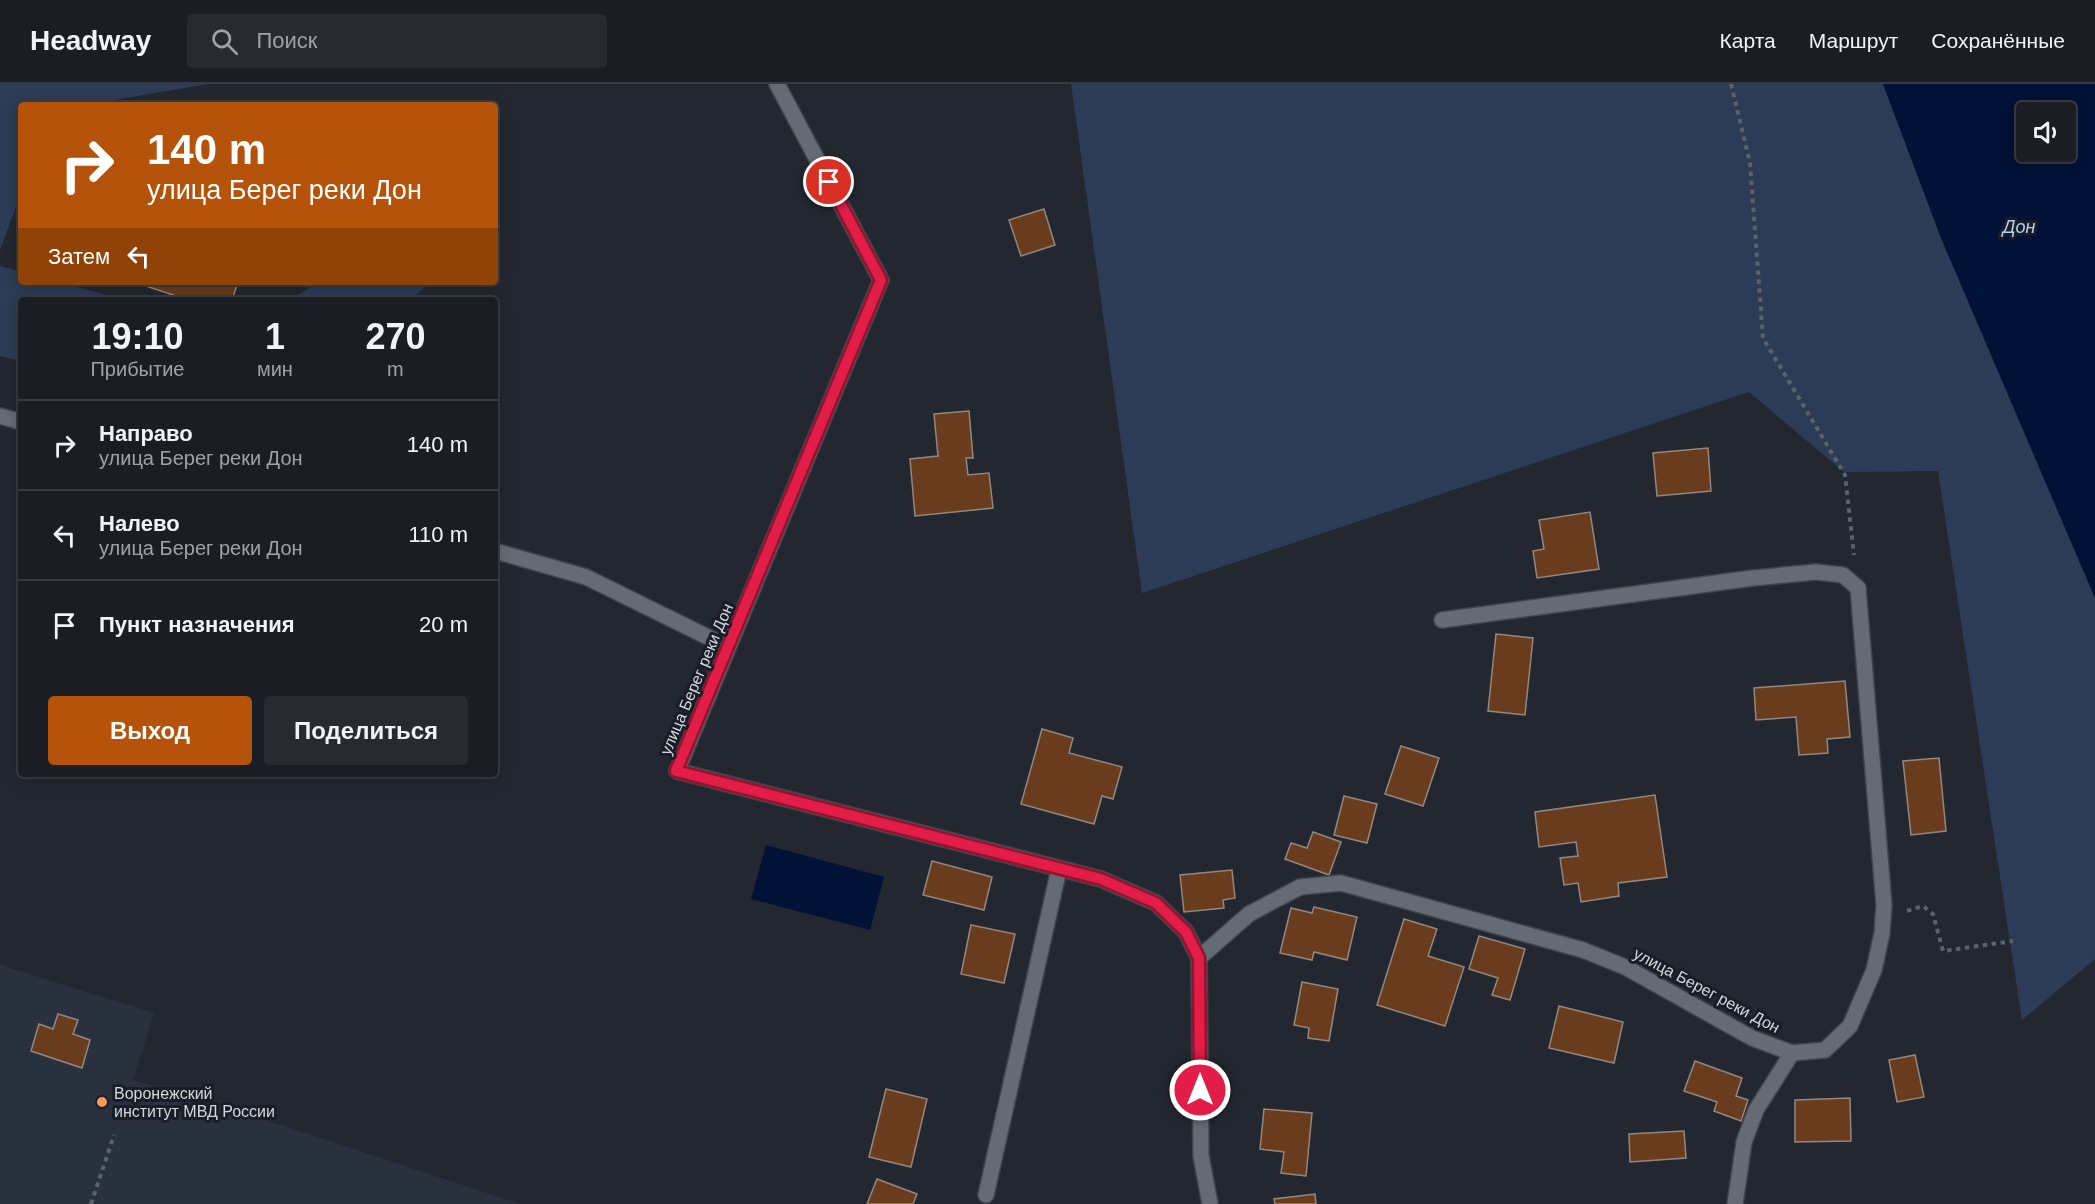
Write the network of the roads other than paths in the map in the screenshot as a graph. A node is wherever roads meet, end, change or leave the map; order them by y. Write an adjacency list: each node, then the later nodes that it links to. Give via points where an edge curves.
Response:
1 (777, 84): 6 (street, улица Берег реки Дон, via 881,280)
2 (0, 416): 3 (street)
3 (18, 421)
4 (498, 553): 6 (street, via 586,577)
5 (1442, 620): 9 (street, улица Берег реки Дон, via 1816,572 1843,575 1858,588 1884,905 1882,933 1874,970 1850,1026 1825,1050)
6 (728, 647): 7 (street, улица Берег реки Дон, via 676,771)
7 (1059, 868): 8 (street, улица Берег реки Дон, via 1101,879 1156,903 1186,932); 10 (street)
8 (1199, 958): 9 (street, улица Берег реки Дон, via 1249,914 1300,887 1341,883 1583,950 1625,967 1752,1038); 11 (street, улица Берег реки Дон, via 1201,1156)
9 (1792, 1053): 12 (street, via 1756,1110 1744,1142)
10 (986, 1195)
11 (1210, 1204)
12 (1735, 1204)

